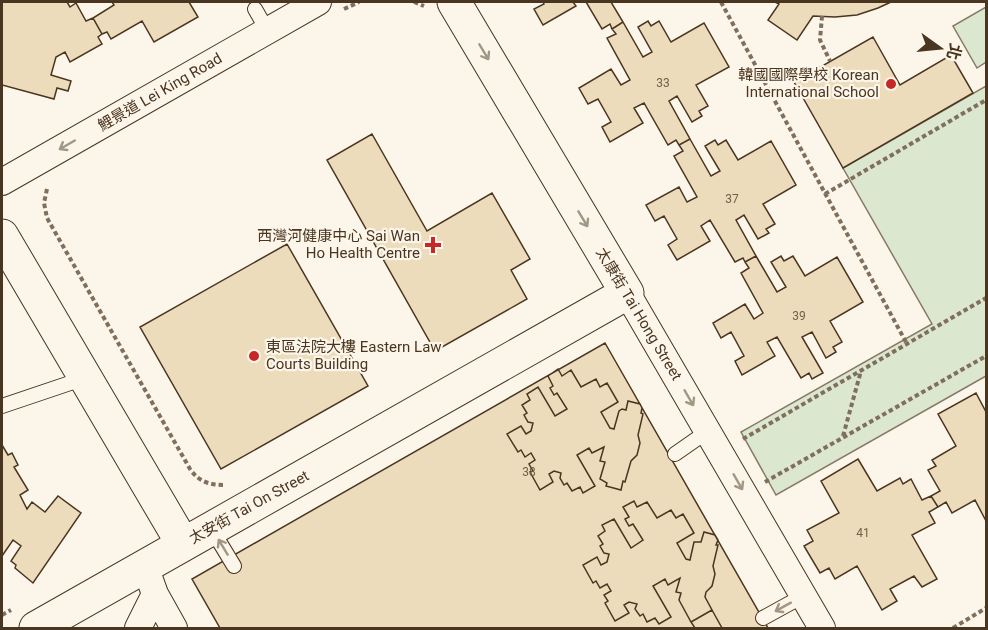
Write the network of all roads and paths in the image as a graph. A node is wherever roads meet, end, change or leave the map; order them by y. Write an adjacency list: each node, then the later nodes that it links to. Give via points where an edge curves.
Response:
1 (318, 2): 9 (street, 鯉景道 Lei King Road, one-way to 9, via 261,20)
2 (359, 2): 5 (path)
3 (454, 2): 13 (street, 太康街 Tai Hong Street, one-way to 13)
4 (721, 2): 11 (path)
5 (344, 9)
6 (822, 16): 7 (path, via 820,40)
7 (830, 61)
8 (987, 100): 11 (path)
9 (2, 182)
10 (49, 183): 25 (path, via 44,203 47,218 190,469 203,482)
11 (825, 194): 15 (path)
12 (2, 236): 18 (street, 太安街 Tai On Street)
13 (627, 293): 20 (street, 太康街 Tai Hong Street, one-way to 20); 26 (street, 太安街 Tai On Street)
14 (987, 298): 15 (path)
15 (907, 344): 17 (path)
16 (987, 356): 21 (path)
17 (861, 371): 21 (path); 22 (path)
18 (85, 378): 19 (lane); 27 (street, 太安街 Tai On Street)
19 (2, 405)
20 (708, 431): 23 (lane); 30 (street, 太康街 Tai Hong Street, one-way to 30)
21 (843, 437): 24 (path)
22 (738, 442)
23 (675, 454)
24 (762, 484)
25 (227, 485)
26 (212, 528): 27 (street, 太安街 Tai On Street); 28 (lane, one-way to 26)
27 (183, 544): 29 (street)
28 (234, 566)
29 (150, 580): 33 (street); 34 (street); 35 (street)
30 (803, 596): 32 (lane, one-way to 32); 36 (street, 太康街 Tai Hong Street)
31 (987, 608): 37 (path)
32 (763, 618)
33 (36, 628)
34 (138, 628)
35 (174, 628)
36 (822, 628)
37 (953, 628)

